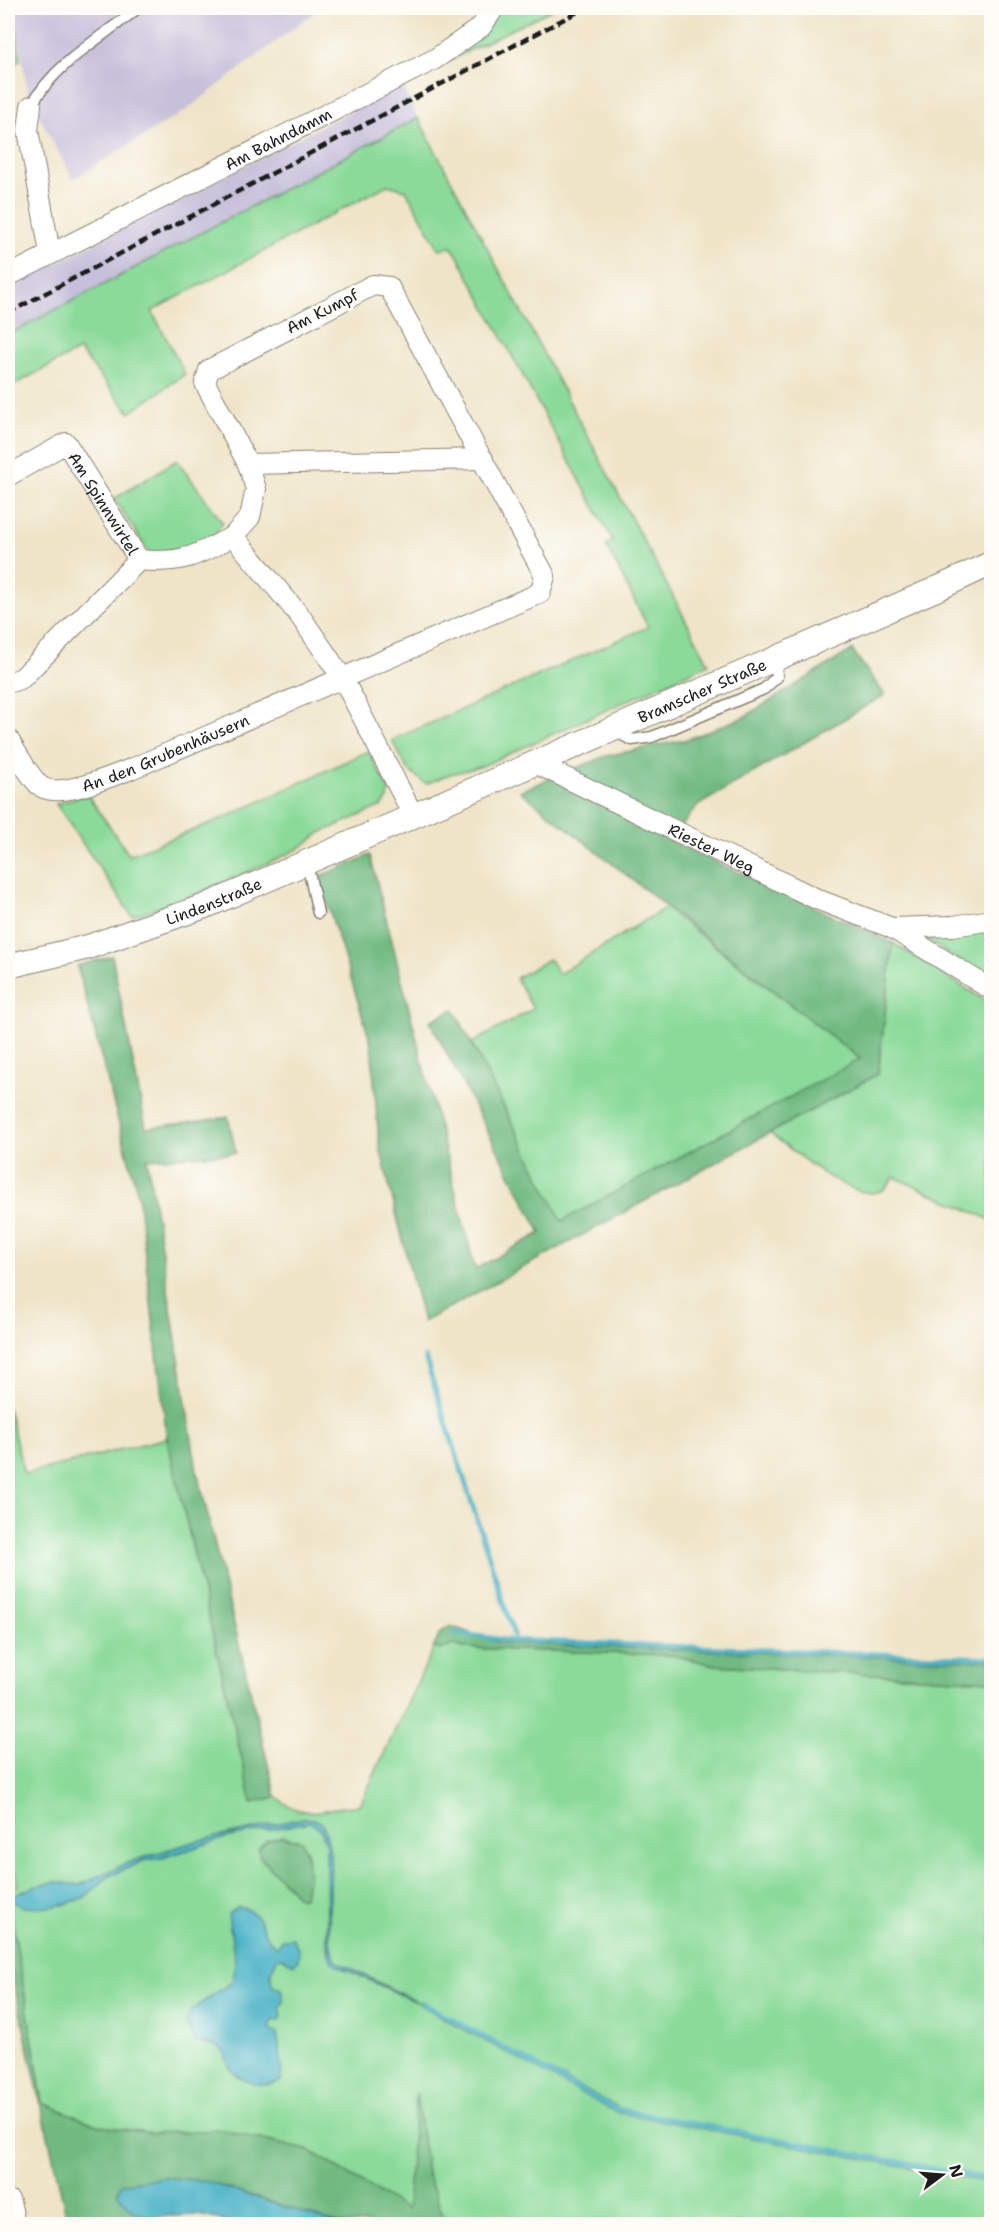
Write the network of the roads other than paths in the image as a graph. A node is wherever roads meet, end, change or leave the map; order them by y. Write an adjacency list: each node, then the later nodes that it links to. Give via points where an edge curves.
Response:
1 (138, 8): 3 (lane, via 60,66)
2 (494, 8): 4 (street, Am Bahndamm, via 481,27 435,59)
3 (31, 106): 4 (street, via 28,130)
4 (50, 253): 5 (street, Am Bahndamm)
5 (8, 276)
6 (483, 459): 7 (street); 7 (street, Am Kumpf, via 389,287 374,285 209,370 205,383); 12 (street, Am Kumpf, via 544,576 540,593)
7 (248, 464): 9 (street, Am Kumpf, via 256,489 250,517)
8 (8, 476): 10 (street, Am Spinnwirtel, via 66,443)
9 (233, 536): 10 (street, via 198,555 167,563); 12 (street, via 300,616)
10 (139, 560): 13 (street, via 22,678)
11 (992, 563): 15 (street, Bramscher Straße)
12 (343, 679): 14 (street, An den Grubenhäusern, via 132,769 65,790 53,792 40,785); 16 (street)
13 (8, 683)
14 (8, 739)
15 (535, 763): 16 (street, Bramscher Straße); 20 (street, Riester Weg, via 819,900)
16 (412, 814): 17 (street, Lindenstraße)
17 (307, 863): 18 (lane); 21 (street, Lindenstraße, via 139,931)
18 (318, 913)
19 (992, 921): 20 (street, Riester Weg)
20 (892, 928): 22 (street, Riester Weg)
21 (8, 966)
22 (992, 990)
23 (8, 2202): 24 (street)
24 (13, 2224)

